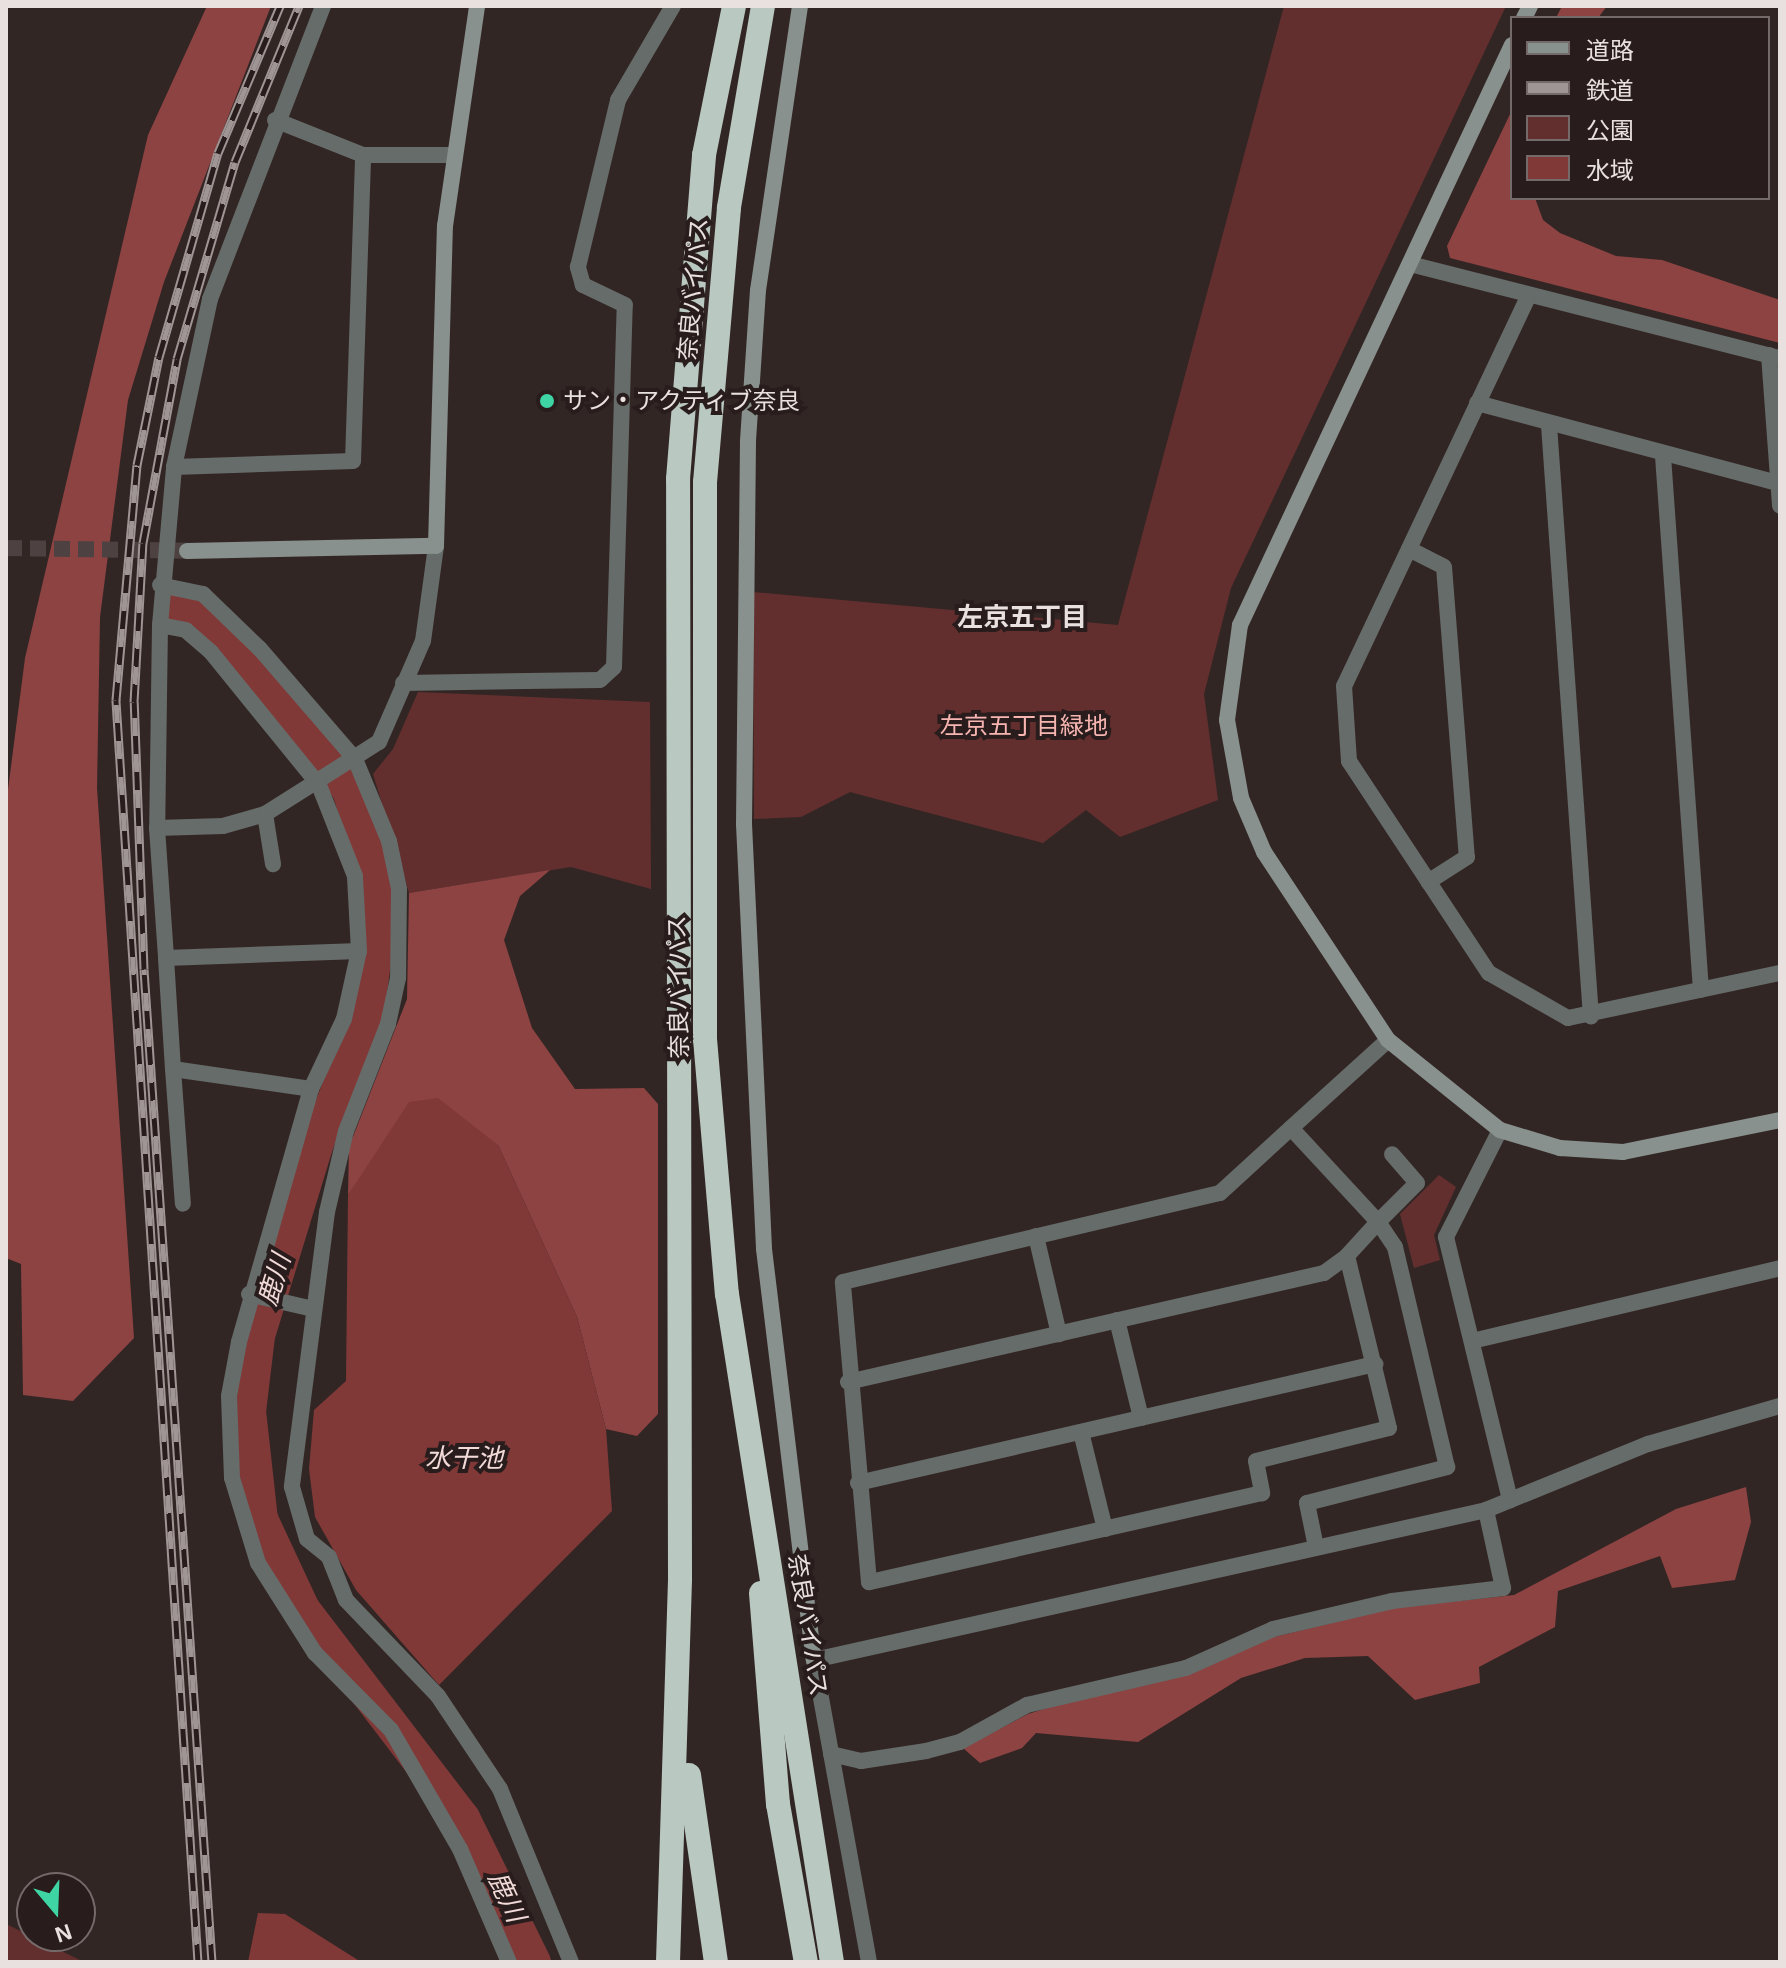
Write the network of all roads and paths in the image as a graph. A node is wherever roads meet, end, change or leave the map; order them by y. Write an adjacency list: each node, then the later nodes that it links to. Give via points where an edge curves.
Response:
1 (323, 6): 8 (street)
2 (477, 6): 10 (street)
3 (673, 6): 25 (street, via 618,100 578,267 583,285 625,305 614,667 600,680)
4 (734, 6): 65 (highway, 奈良バイパス, via 704,155 678,479)
5 (763, 6): 59 (highway, 奈良バイパス, via 717,323 702,660 705,1039 727,1294)
6 (800, 6): 66 (street, via 758,290 748,442 744,824 764,1249)
7 (1510, 49): 11 (street)
8 (275, 120): 9 (street); 17 (street, via 210,299)
9 (363, 155): 10 (street); 17 (street, via 353,461)
10 (451, 155): 20 (street)
11 (1410, 264): 12 (street); 37 (street, via 1251,598 1227,696 1241,798 1264,852)
12 (1528, 297): 13 (street); 14 (street)
13 (1775, 357): 18 (street)
14 (1477, 403): 15 (street); 21 (street)
15 (1549, 425): 16 (street); 36 (street)
16 (1663, 456): 18 (street); 35 (street)
17 (174, 467): 23 (street)
18 (1778, 483): 19 (street)
19 (1780, 506)
20 (436, 546): 22 (street); 25 (street, via 434,600)
21 (1409, 549): 31 (street, via 1344,686 1349,761); 31 (street, via 1444,567 1467,857)
22 (187, 551)
23 (160, 585): 24 (street); 26 (street, via 203,594 226,613)
24 (160, 625): 27 (street, via 186,630 211,652); 29 (street)
25 (403, 683): 26 (street, via 379,742)
26 (350, 763): 27 (street); 50 (street, via 394,865 398,978 388,1024 346,1131)
27 (323, 782): 28 (street); 32 (street, via 355,876)
28 (265, 814): 29 (street, via 223,826); 30 (street)
29 (157, 828): 33 (street)
30 (273, 864)
31 (1428, 882): 36 (street, via 1489,973 1568,1018)
32 (359, 951): 33 (street); 39 (street, via 344,1019)
33 (166, 958): 38 (street)
34 (1780, 973): 35 (street)
35 (1701, 990): 36 (street)
36 (1591, 1017)
37 (1388, 1040): 41 (street); 42 (street)
38 (173, 1069): 39 (street); 44 (street)
39 (311, 1089): 49 (street)
40 (1780, 1120): 42 (street, via 1623,1152 1560,1148)
41 (1291, 1128): 45 (street); 46 (street, via 1220,1193)
42 (1500, 1130): 53 (street, via 1446,1237)
43 (1392, 1154): 45 (street, via 1417,1183)
44 (183, 1204)
45 (1378, 1222): 47 (street); 64 (street, via 1395,1247 1447,1467 1307,1503)
46 (1036, 1236): 52 (street); 55 (street, via 843,1282)
47 (1347, 1256): 51 (street, via 1324,1273); 54 (street)
48 (1780, 1268): 53 (street)
49 (249, 1294): 50 (street); 68 (street, via 229,1396 229,1445 258,1563 315,1653 391,1730 460,1849)
50 (313, 1309): 69 (street, via 289,1462 307,1539 329,1557 365,1625 438,1696 500,1789)
51 (1117, 1320): 52 (street); 57 (street)
52 (1059, 1334): 55 (street)
53 (1472, 1341): 61 (street)
54 (1375, 1364): 57 (street); 63 (street, via 1389,1428 1256,1461 1262,1493)
55 (848, 1382): 60 (street)
56 (1780, 1406): 61 (street, via 1648,1444)
57 (1141, 1418): 58 (street)
58 (1081, 1432): 60 (street); 63 (street)
59 (753, 1450): 72 (highway, via 770,1733); 73 (highway, 奈良バイパス)
60 (858, 1483): 63 (street, via 869,1582)
61 (1510, 1500): 62 (street)
62 (1486, 1510): 64 (street); 67 (street, via 1503,1588 1392,1601 1273,1629 1186,1668 1027,1705 937,1748 861,1761)
63 (1105, 1529)
64 (1316, 1547): 66 (street)
65 (680, 1579): 70 (highway, 奈良バイパス); 71 (highway, via 692,1808)
66 (814, 1660): 67 (street)
67 (831, 1754): 74 (street)
68 (509, 1962)
69 (571, 1962)
70 (668, 1962)
71 (716, 1962)
72 (806, 1962)
73 (832, 1962)
74 (869, 1962)

